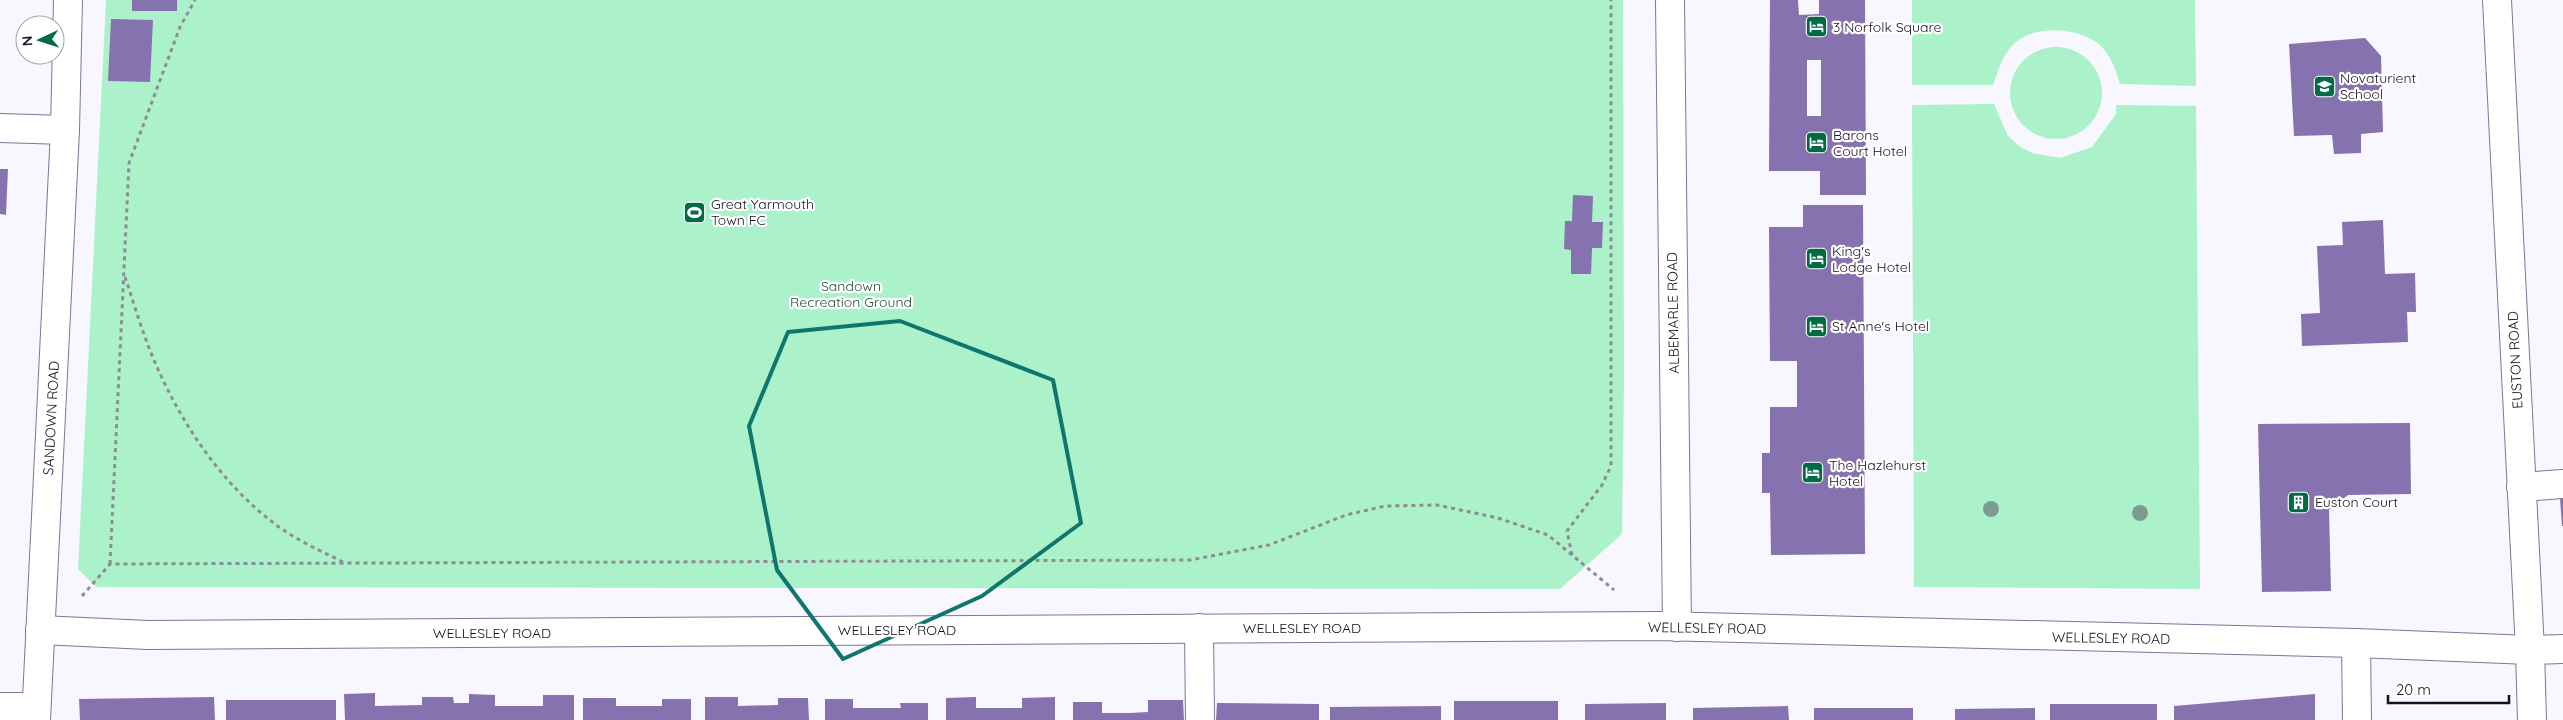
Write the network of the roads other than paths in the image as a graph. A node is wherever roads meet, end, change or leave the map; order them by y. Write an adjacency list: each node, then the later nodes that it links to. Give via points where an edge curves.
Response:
1 (68, 0): 5 (street, SANDOWN ROAD)
2 (1670, 0): 9 (street, ALBEMARLE ROAD)
3 (2497, 0): 7 (street, EUSTON ROAD)
4 (0, 128): 5 (street)
5 (65, 130): 8 (street, SANDOWN ROAD)
6 (2563, 484): 7 (street)
7 (2521, 487): 13 (street, EUSTON ROAD)
8 (41, 618): 10 (street, WELLESLEY ROAD, via 148,636); 15 (street, SANDOWN ROAD)
9 (1677, 627): 10 (street, WELLESLEY ROAD); 11 (street, WELLESLEY ROAD)
10 (1199, 628): 16 (street)
11 (2356, 643): 13 (street, WELLESLEY ROAD); 17 (street)
12 (2563, 649): 13 (street, WELLESLEY ROAD)
13 (2530, 650): 18 (street, EUSTON ROAD)
14 (0, 707): 15 (street, SANDOWN ROAD)
15 (36, 713)
16 (1200, 720)
17 (2357, 720)
18 (2532, 720)

